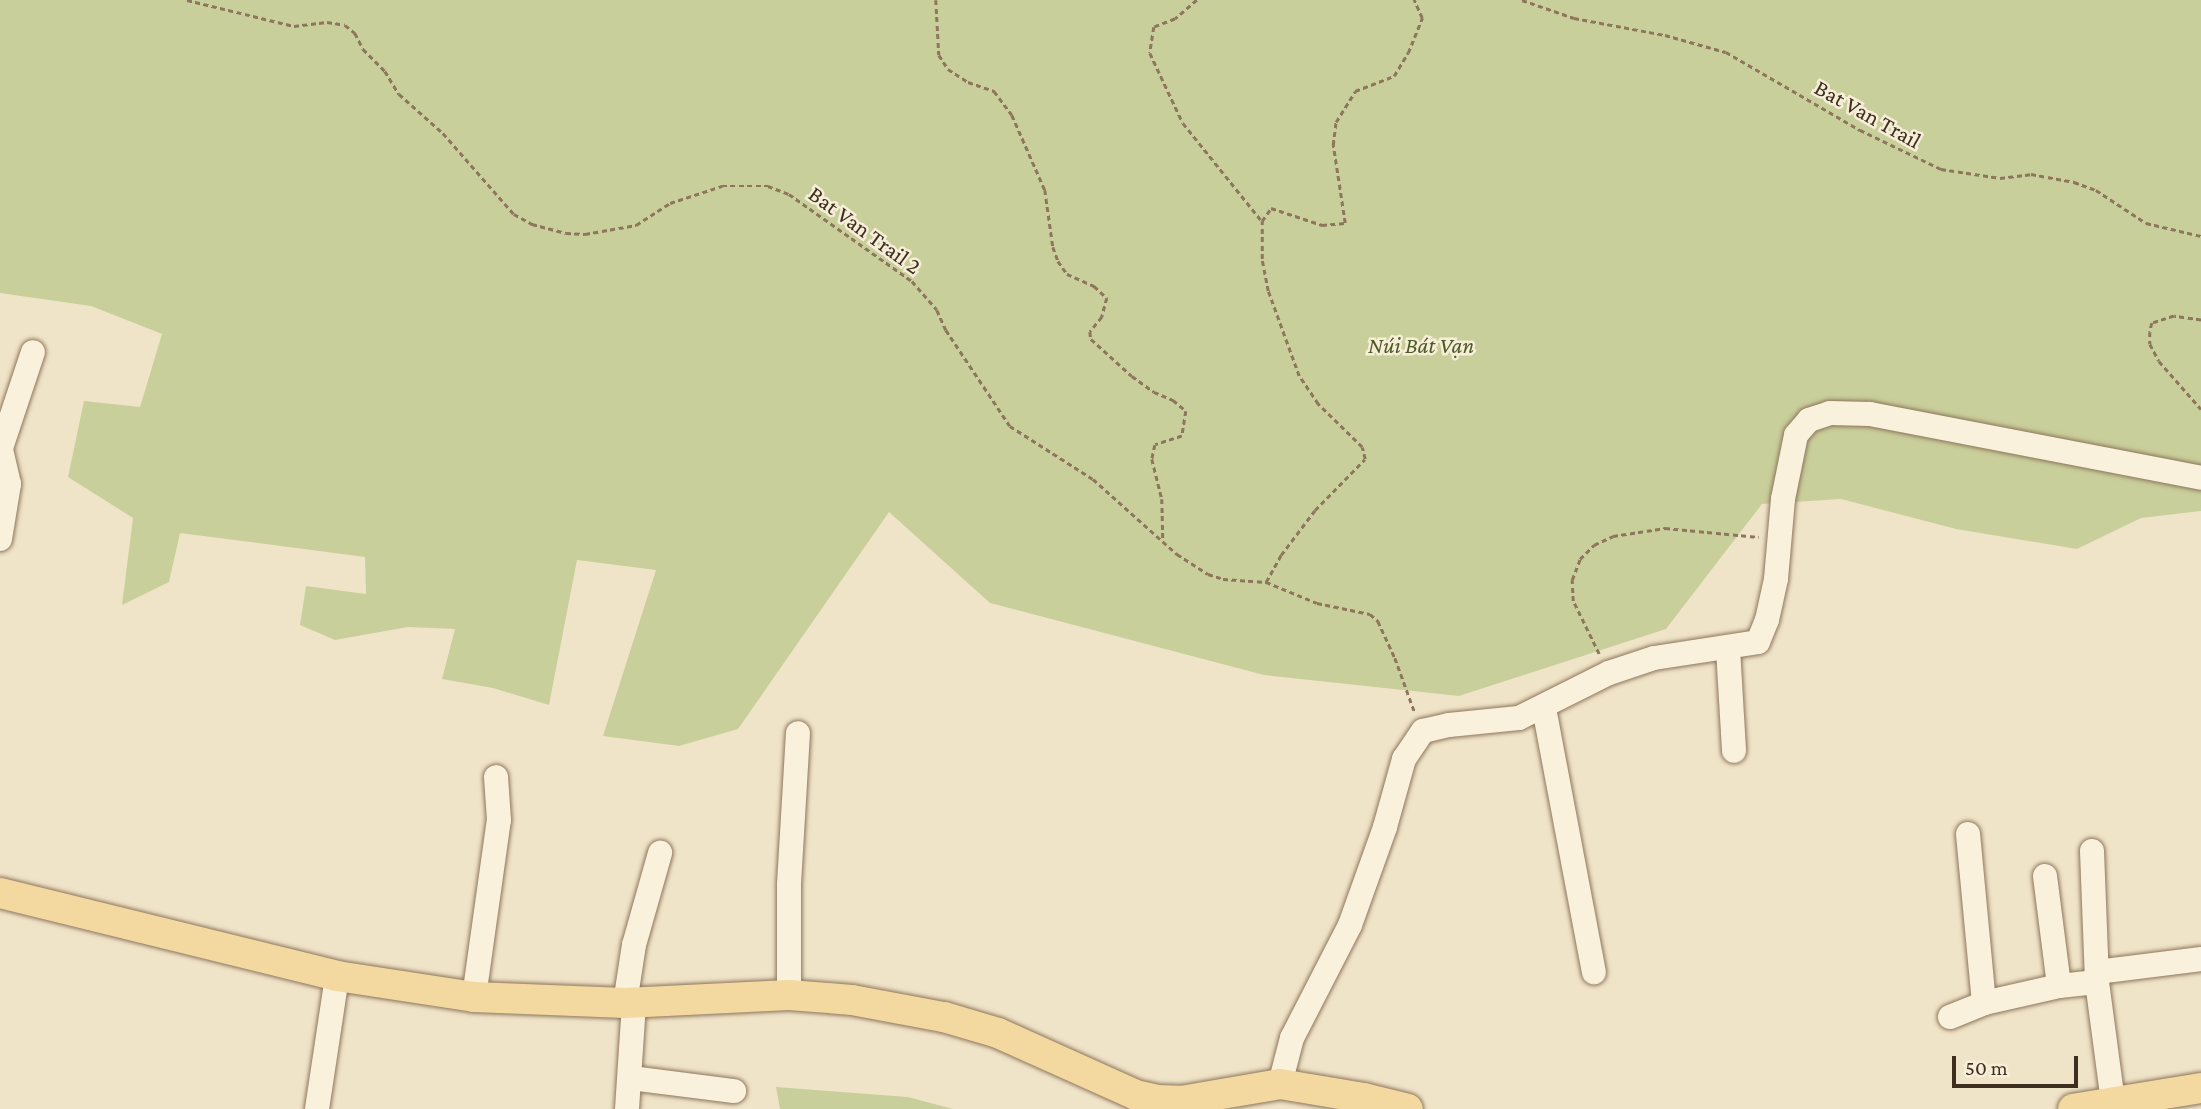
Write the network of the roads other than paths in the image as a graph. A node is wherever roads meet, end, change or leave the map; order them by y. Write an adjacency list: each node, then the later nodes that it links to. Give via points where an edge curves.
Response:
1 (33, 352): 3 (street, via 1,448 9,484)
2 (2201, 478): 4 (street, via 1870,414 1830,413 1809,419 1796,435 1767,620 1758,642)
3 (0, 539)
4 (1728, 649): 5 (street, via 1654,658 1609,673); 7 (street)
5 (1544, 708): 15 (street); 25 (street, via 1519,718 1423,731 1404,759 1350,925 1292,1038)
6 (797, 733): 19 (street)
7 (1734, 751)
8 (496, 777): 20 (street, via 499,820)
9 (1968, 834): 22 (street)
10 (2092, 851): 17 (street)
11 (660, 853): 21 (street, via 635,945)
12 (2045, 876): 18 (street)
13 (0, 893): 16 (main road)
14 (2201, 958): 17 (street)
15 (1594, 972)
16 (337, 976): 20 (main road); 29 (street)
17 (2097, 977): 18 (street); 28 (street)
18 (2059, 986): 22 (street)
19 (789, 995): 21 (main road); 25 (main road, via 852,1000 944,1017 998,1033 1136,1095 1157,1100 1181,1101)
20 (474, 997): 21 (main road)
21 (629, 1003): 24 (street)
22 (1984, 1003): 23 (street)
23 (1950, 1017)
24 (631, 1078): 27 (street); 30 (street)
25 (1280, 1084): 31 (main road)
26 (2201, 1088): 28 (main road)
27 (733, 1091)
28 (2114, 1105): 32 (main road)
29 (317, 1109)
30 (627, 1109)
31 (1408, 1109)
32 (2073, 1109)

